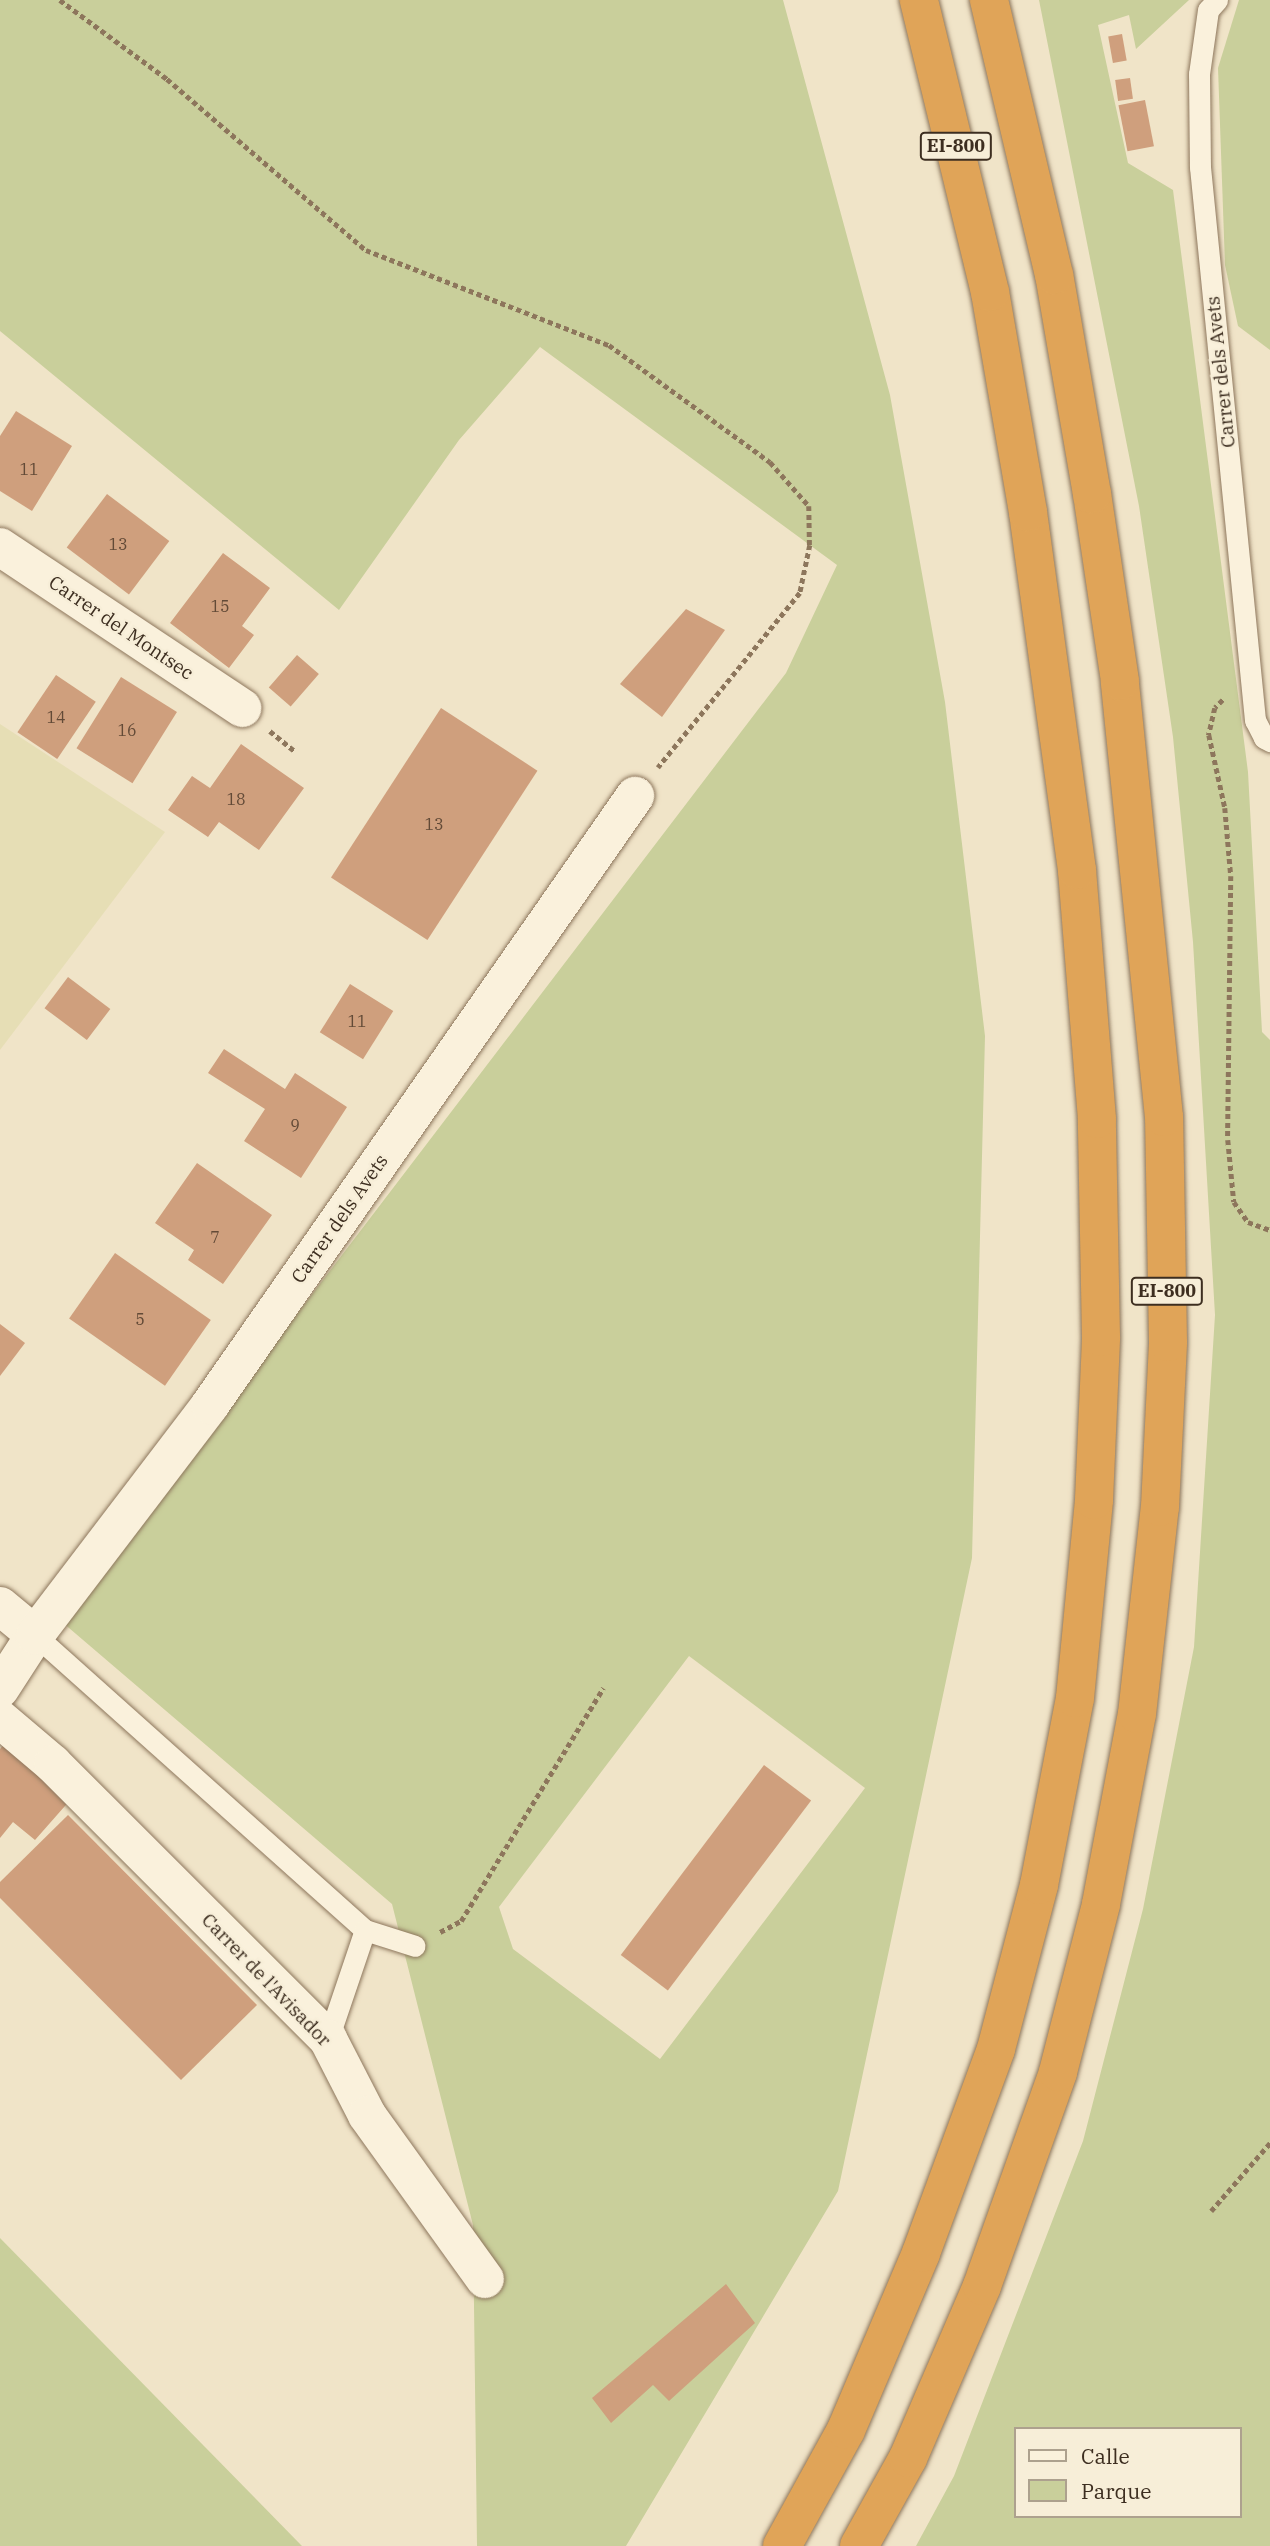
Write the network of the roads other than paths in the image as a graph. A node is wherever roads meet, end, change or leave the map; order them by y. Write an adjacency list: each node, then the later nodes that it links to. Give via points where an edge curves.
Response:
1 (919, 0): 16 (highway, EI-800, via 990,292 1028,512 1077,870 1097,1119 1101,1337 1094,1500 1075,1698 1039,1885 996,2049 921,2253 856,2404)
2 (989, 0): 17 (highway, EI-800, via 1054,275 1121,694 1164,1116 1168,1342 1161,1494 1137,1714 1101,1904 1058,2072 982,2286 908,2458)
3 (1217, 0): 6 (lane, Carrer dels Avets, via 1208,10 1199,75 1200,167 1255,720)
4 (0, 547): 5 (street, Carrer del Montsec)
5 (242, 709)
6 (1270, 741)
7 (635, 796): 9 (street, Carrer dels Avets, via 210,1405)
8 (0, 1606): 9 (street)
9 (35, 1635): 10 (street, Carrer dels Avets); 12 (lane)
10 (0, 1689)
11 (0, 1719): 14 (street, Carrer de l'Avisador, via 53,1764)
12 (365, 1930): 13 (lane); 14 (lane)
13 (415, 1946)
14 (328, 2039): 15 (street, Carrer de l'Avisador, via 367,2115)
15 (485, 2279)
16 (782, 2546)
17 (859, 2546)

